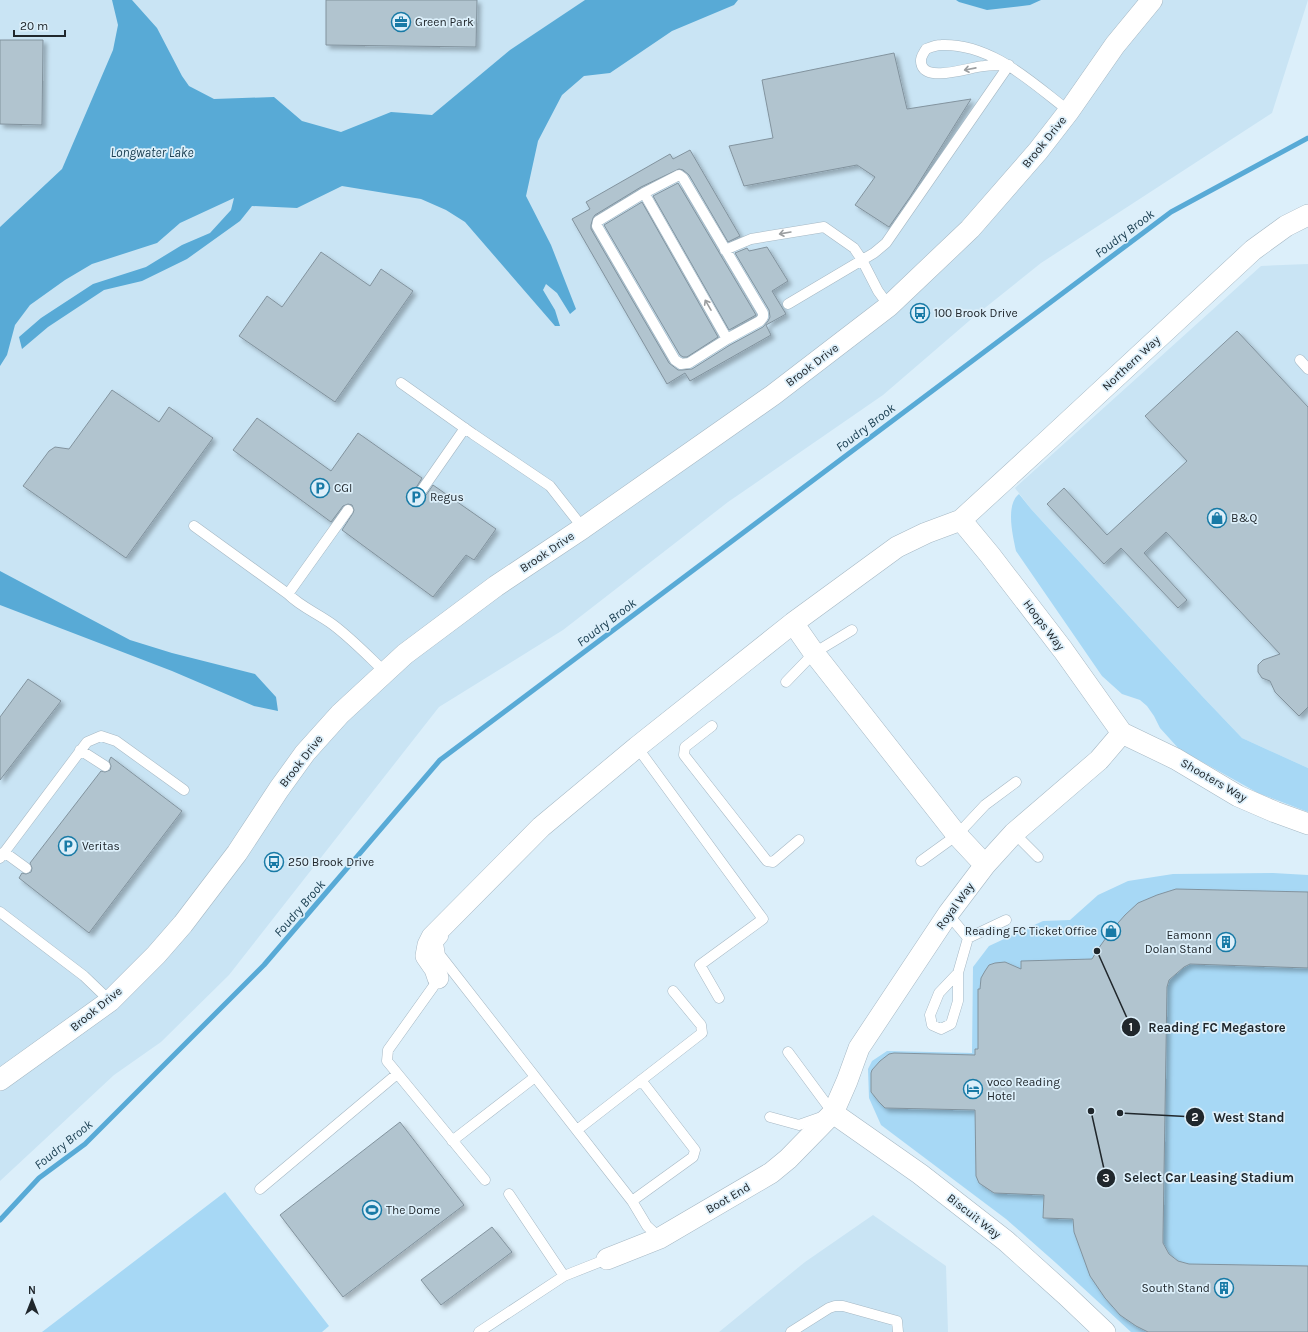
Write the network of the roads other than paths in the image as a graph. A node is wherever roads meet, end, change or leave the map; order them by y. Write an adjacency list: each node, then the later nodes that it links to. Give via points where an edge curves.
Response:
1 (1135, 0): 3 (street, Brook Drive)
2 (1152, 0): 3 (street, Brook Drive)
3 (1115, 45): 5 (street, Brook Drive)
4 (1009, 65): 4 (lane, one-way to 4, via 983,66 933,74 925,71 922,56 926,48 941,45 962,47 987,54); 5 (lane); 9 (lane, via 886,243)
5 (1069, 111): 11 (street, Brook Drive, via 970,229)
6 (644, 194): 8 (lane, via 679,175); 12 (lane, one-way to 6); 12 (lane, via 598,221 598,230 675,360 681,364 689,363)
7 (1308, 215): 19 (street, Northern Way, via 1286,226 1253,250)
8 (725, 250): 9 (lane, one-way to 8, via 854,248 824,227 751,240); 12 (lane, via 764,317 760,322)
9 (862, 260): 10 (lane); 11 (lane)
10 (788, 304)
11 (889, 306): 21 (street, Brook Drive, via 773,395)
12 (727, 339)
13 (1300, 360): 14 (lane)
14 (1308, 369)
15 (402, 383): 16 (lane)
16 (465, 428): 17 (lane); 21 (lane, via 550,486)
17 (417, 497)
18 (348, 510): 22 (lane)
19 (961, 520): 23 (street, via 897,547); 29 (street, Hoops Way, via 1058,644)
20 (194, 526): 22 (lane)
21 (583, 528): 26 (street, Brook Drive, via 496,586 404,654)
22 (288, 594): 26 (lane, via 354,642)
23 (793, 623): 25 (street); 30 (street)
24 (852, 630): 25 (lane)
25 (814, 653): 27 (lane); 37 (street)
26 (384, 672): 53 (street, Brook Drive, via 340,714 305,753 237,852 183,924)
27 (786, 682)
28 (712, 726): 38 (lane, via 685,747 684,755 767,861 773,862)
29 (1122, 733): 35 (street, Shooters Way, via 1176,759 1238,796); 36 (street, Royal Way, via 1099,760)
30 (637, 747): 46 (street, via 541,827); 52 (lane, via 763,918 700,965)
31 (80, 750): 32 (lane); 34 (lane, via 87,742 101,736 116,741); 39 (lane)
32 (104, 766)
33 (1016, 782): 37 (lane, via 985,805)
34 (184, 790)
35 (1308, 824)
36 (1014, 833): 40 (lane); 42 (street, Royal Way)
37 (957, 835): 41 (lane); 42 (street)
38 (799, 840)
39 (2, 855): 43 (lane)
40 (1038, 857)
41 (921, 861)
42 (985, 865): 45 (street, Royal Way)
43 (26, 868)
44 (0, 912): 53 (lane, via 84,976)
45 (948, 914): 48 (lane); 59 (street, Royal Way, via 859,1048)
46 (451, 917): 50 (street, via 428,945 426,956); 56 (lane, via 455,923 438,943 440,955)
47 (1006, 920): 48 (lane)
48 (968, 938): 49 (lane)
49 (958, 973): 49 (lane, via 958,1001 951,1024 942,1029 932,1025 930,1015 939,993)
50 (438, 978): 55 (lane, via 388,1050 387,1061)
51 (673, 991): 58 (lane, via 702,1025 702,1033)
52 (719, 998)
53 (110, 1001): 57 (street, Brook Drive)
54 (788, 1052): 59 (lane)
55 (397, 1074): 62 (lane); 64 (lane)
56 (535, 1077): 61 (lane); 62 (lane)
57 (0, 1080)
58 (642, 1080): 61 (lane); 66 (lane, via 695,1150 693,1158)
59 (833, 1114): 60 (lane, via 798,1126); 67 (street, Boot End, via 771,1173); 73 (street, Biscuit Way, via 920,1174 1006,1241)
60 (770, 1117)
61 (577, 1130): 66 (lane)
62 (452, 1141): 63 (lane)
63 (485, 1180)
64 (260, 1189)
65 (509, 1194): 69 (lane)
66 (632, 1202): 67 (lane, via 647,1226)
67 (660, 1238): 68 (street, Boot End)
68 (607, 1259): 69 (lane)
69 (564, 1276): 70 (lane)
70 (480, 1332)
71 (791, 1332): 72 (lane, via 835,1306 897,1321)
72 (898, 1332)
73 (1105, 1332)

